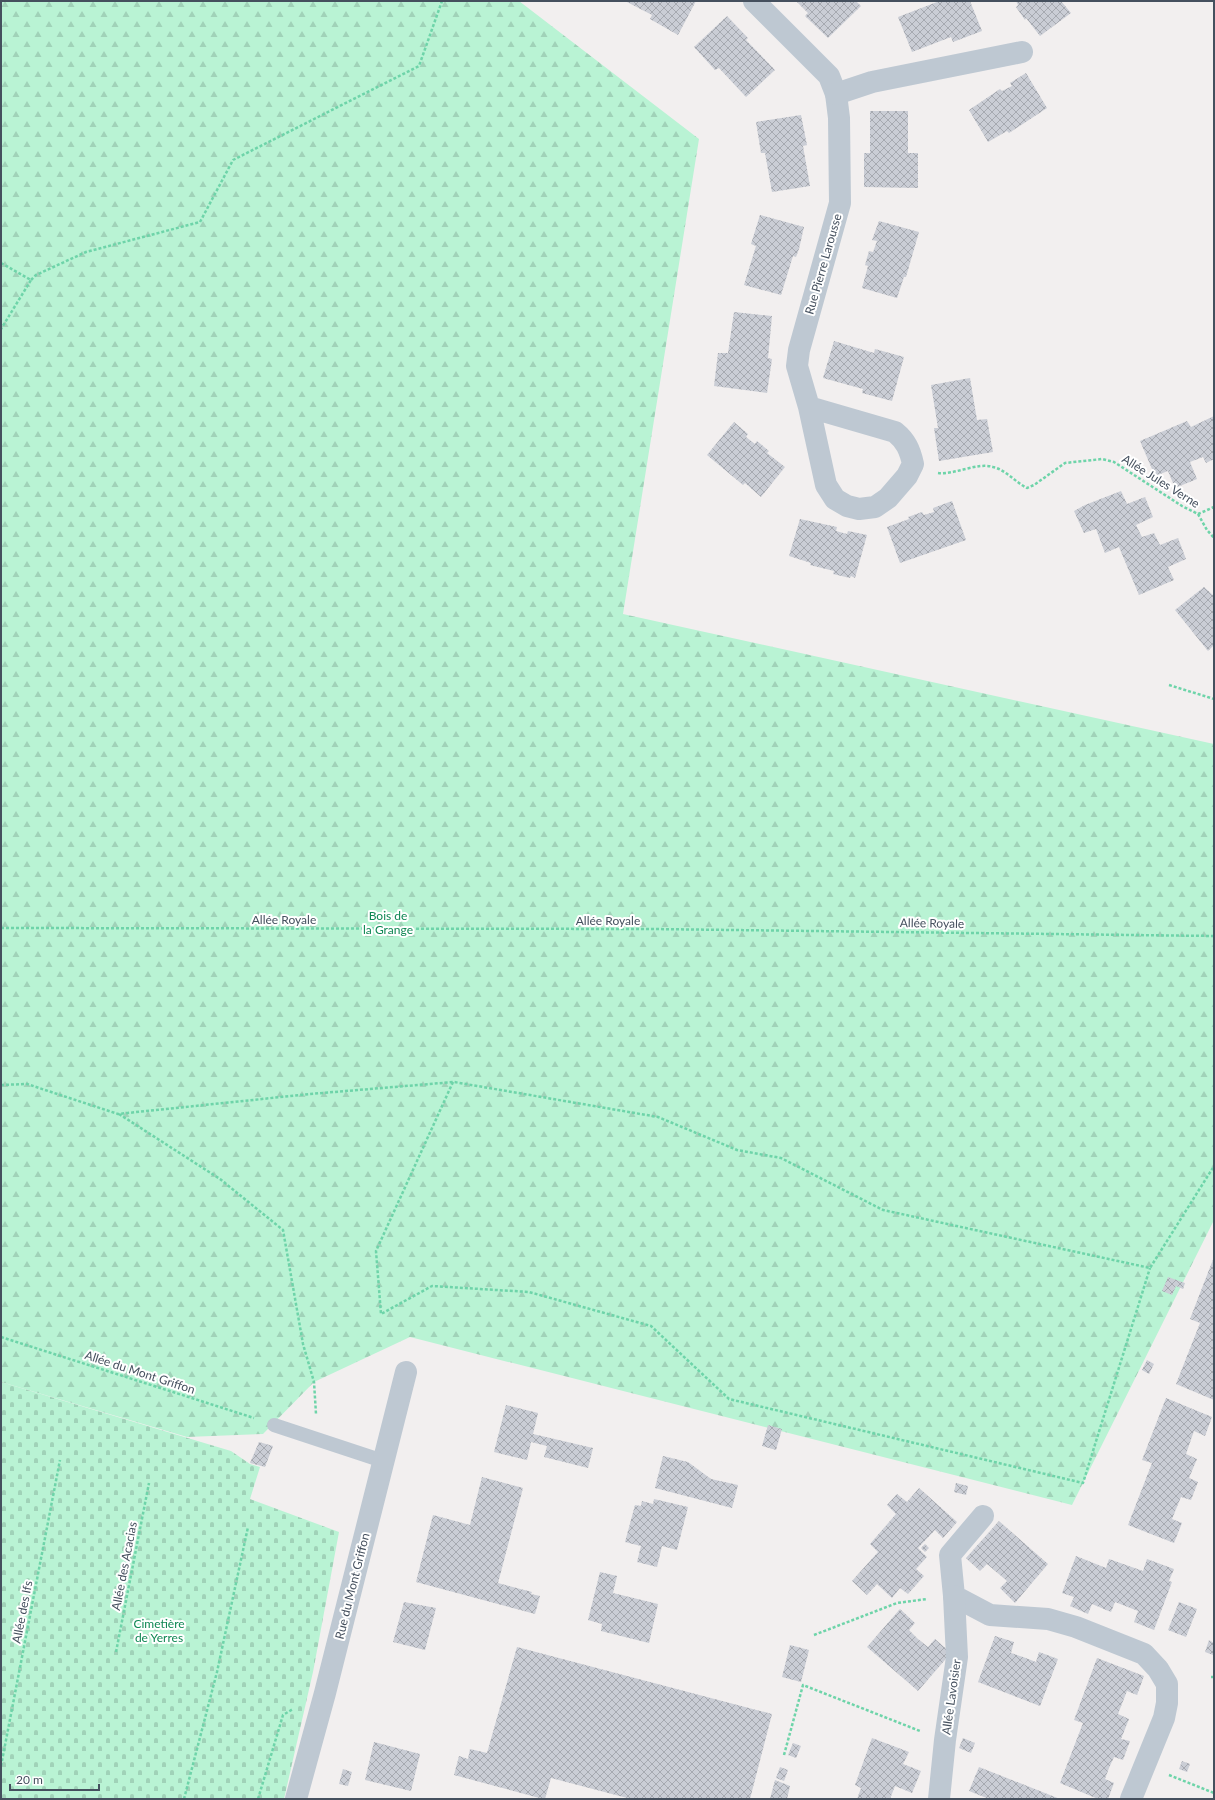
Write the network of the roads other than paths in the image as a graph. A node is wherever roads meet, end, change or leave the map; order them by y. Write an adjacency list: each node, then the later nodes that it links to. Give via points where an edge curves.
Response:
1 (754, 1): 3 (street, Rue Pierre Larousse, via 829,76)
2 (1022, 52): 3 (street, via 872,82)
3 (836, 94): 4 (street, Rue Pierre Larousse, via 839,118 840,203 799,350 797,366)
4 (809, 407): 4 (street, Rue Pierre Larousse, via 895,432 905,440 913,464 907,476 888,498 875,507 859,509 835,500 826,485)
5 (406, 1372): 7 (street, Rue du Mont Griffon)
6 (274, 1425): 7 (lane)
7 (382, 1461): 10 (street, Rue du Mont Griffon)
8 (983, 1516): 9 (street, Allée Lavoisier, via 950,1555)
9 (954, 1596): 11 (street, Allée Lavoisier, via 957,1657); 12 (street, via 990,1615 1048,1619 1076,1627 1144,1654 1158,1668 1167,1684 1164,1718)
10 (296, 1799)
11 (939, 1799)
12 (1131, 1799)

